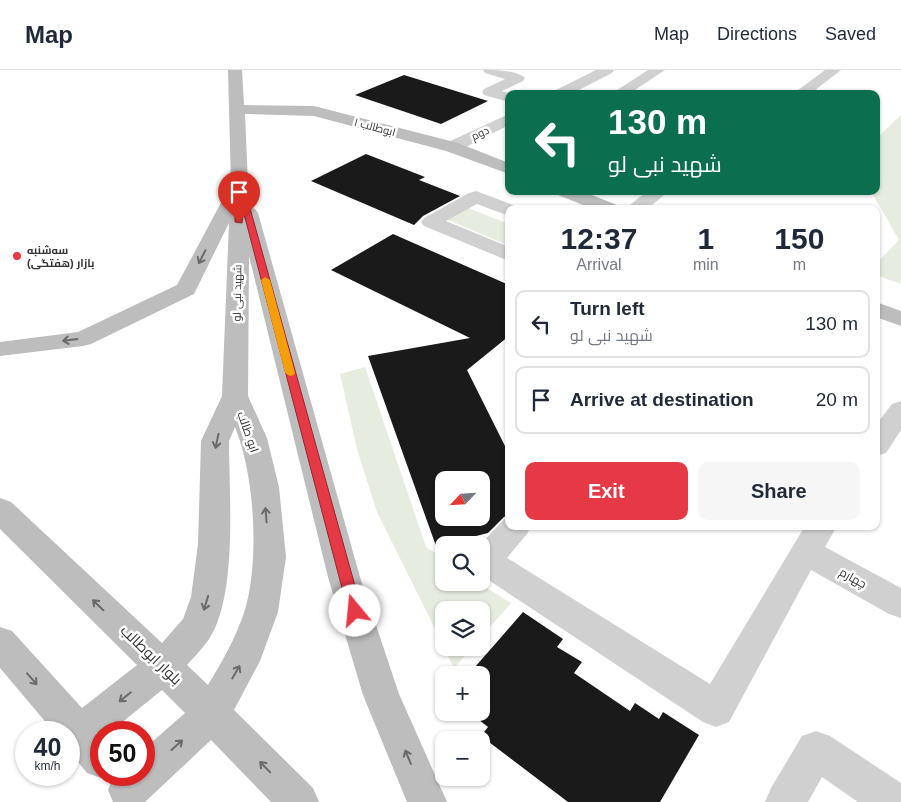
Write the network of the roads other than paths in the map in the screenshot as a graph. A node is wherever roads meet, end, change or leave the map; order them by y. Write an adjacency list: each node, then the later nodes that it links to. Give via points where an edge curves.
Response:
1 (235, 70): 10 (main road, شهید نبی لو)
2 (490, 70): 9 (street, via 518,78 489,92)
3 (607, 70): 6 (street)
4 (658, 70): 7 (street)
5 (834, 70): 8 (street)
6 (566, 90)
7 (625, 90)
8 (806, 90)
9 (505, 97)
10 (237, 109): 12 (main road, ابوطالب ۱, via 314,111); 14 (main road, شهید نبی لو)
11 (505, 120): 12 (street, دوم)
12 (452, 147): 13 (main road, ابوطالب ۱)
13 (505, 167)
14 (240, 183): 23 (main road, one-way to 23, via 186,289 84,339); 24 (main road, شهید نبی لو); 38 (main road, one-way to 14, via 381,695 344,577)
15 (575, 195): 17 (main road)
16 (654, 195): 18 (street)
17 (600, 205)
18 (640, 205)
19 (505, 208): 20 (street, via 476,197 431,222)
20 (505, 253)
21 (880, 311): 22 (main road)
22 (901, 319)
23 (0, 349)
24 (235, 396): 32 (main road, ابو طالب, one-way to 32, via 215,442 214,544 208,597 197,628); 33 (main road, ابو طالب, one-way to 24, via 242,661 261,612 270,557 264,488 253,438)
25 (901, 410): 26 (street)
26 (880, 440)
27 (0, 510): 32 (main road, بلوار ابوطالب, one-way to 27)
28 (512, 530): 29 (street, via 486,560 716,709)
29 (813, 539): 30 (street, چهارم)
30 (901, 604)
31 (0, 642): 35 (main road, one-way to 35)
32 (163, 667): 33 (main road, بلوار ابوطالب); 34 (main road, ابو طالب, one-way to 34)
33 (212, 714): 36 (main road, ابو طالب, one-way to 33); 37 (main road, بلوار ابوطالب, one-way to 33)
34 (113, 721)
35 (90, 746)
36 (127, 789)
37 (299, 802)
38 (427, 802)
39 (785, 802): 40 (street, via 816,750)
40 (894, 802)

